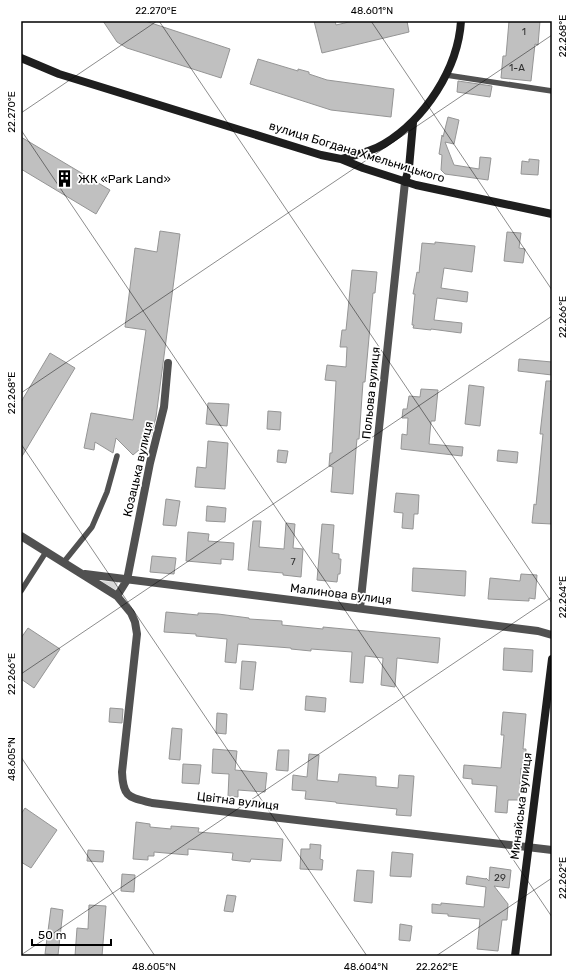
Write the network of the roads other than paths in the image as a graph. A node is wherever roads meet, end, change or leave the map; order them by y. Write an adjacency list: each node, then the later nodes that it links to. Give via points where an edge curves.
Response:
1 (461, 21): 3 (street, via 460,36)
2 (21, 58): 6 (street, вулиця Богдана Хмельницького, via 59,74)
3 (446, 75): 4 (lane); 5 (street)
4 (552, 91)
5 (413, 123): 6 (street, via 378,148); 7 (street, via 409,168)
6 (341, 160): 7 (street, вулиця Богдана Хмельницького)
7 (405, 182): 8 (street, вулиця Богдана Хмельницького); 18 (street, Польова вулиця)
8 (552, 214)
9 (168, 363): 15 (street, Козацька вулиця, via 164,407)
10 (117, 456): 13 (lane, via 107,492 92,527)
11 (21, 536): 12 (street, Цвітна вулиця)
12 (46, 552): 13 (street, Цвітна вулиця); 16 (lane)
13 (63, 563): 14 (street, Цвітна вулиця)
14 (80, 574): 15 (street, Малинова вулиця); 17 (street, Цвітна вулиця)
15 (127, 580): 17 (street); 18 (street, Малинова вулиця)
16 (21, 591)
17 (117, 596): 21 (street, Цвітна вулиця, via 136,622 137,634 122,772 122,786 133,798 152,803)
18 (360, 608): 19 (street, Малинова вулиця, via 538,630)
19 (552, 635)
20 (552, 659): 21 (street, Минайська вулиця)
21 (528, 847): 22 (street, Цвітна вулиця); 23 (street, Минайська вулиця)
22 (552, 850)
23 (515, 956)

